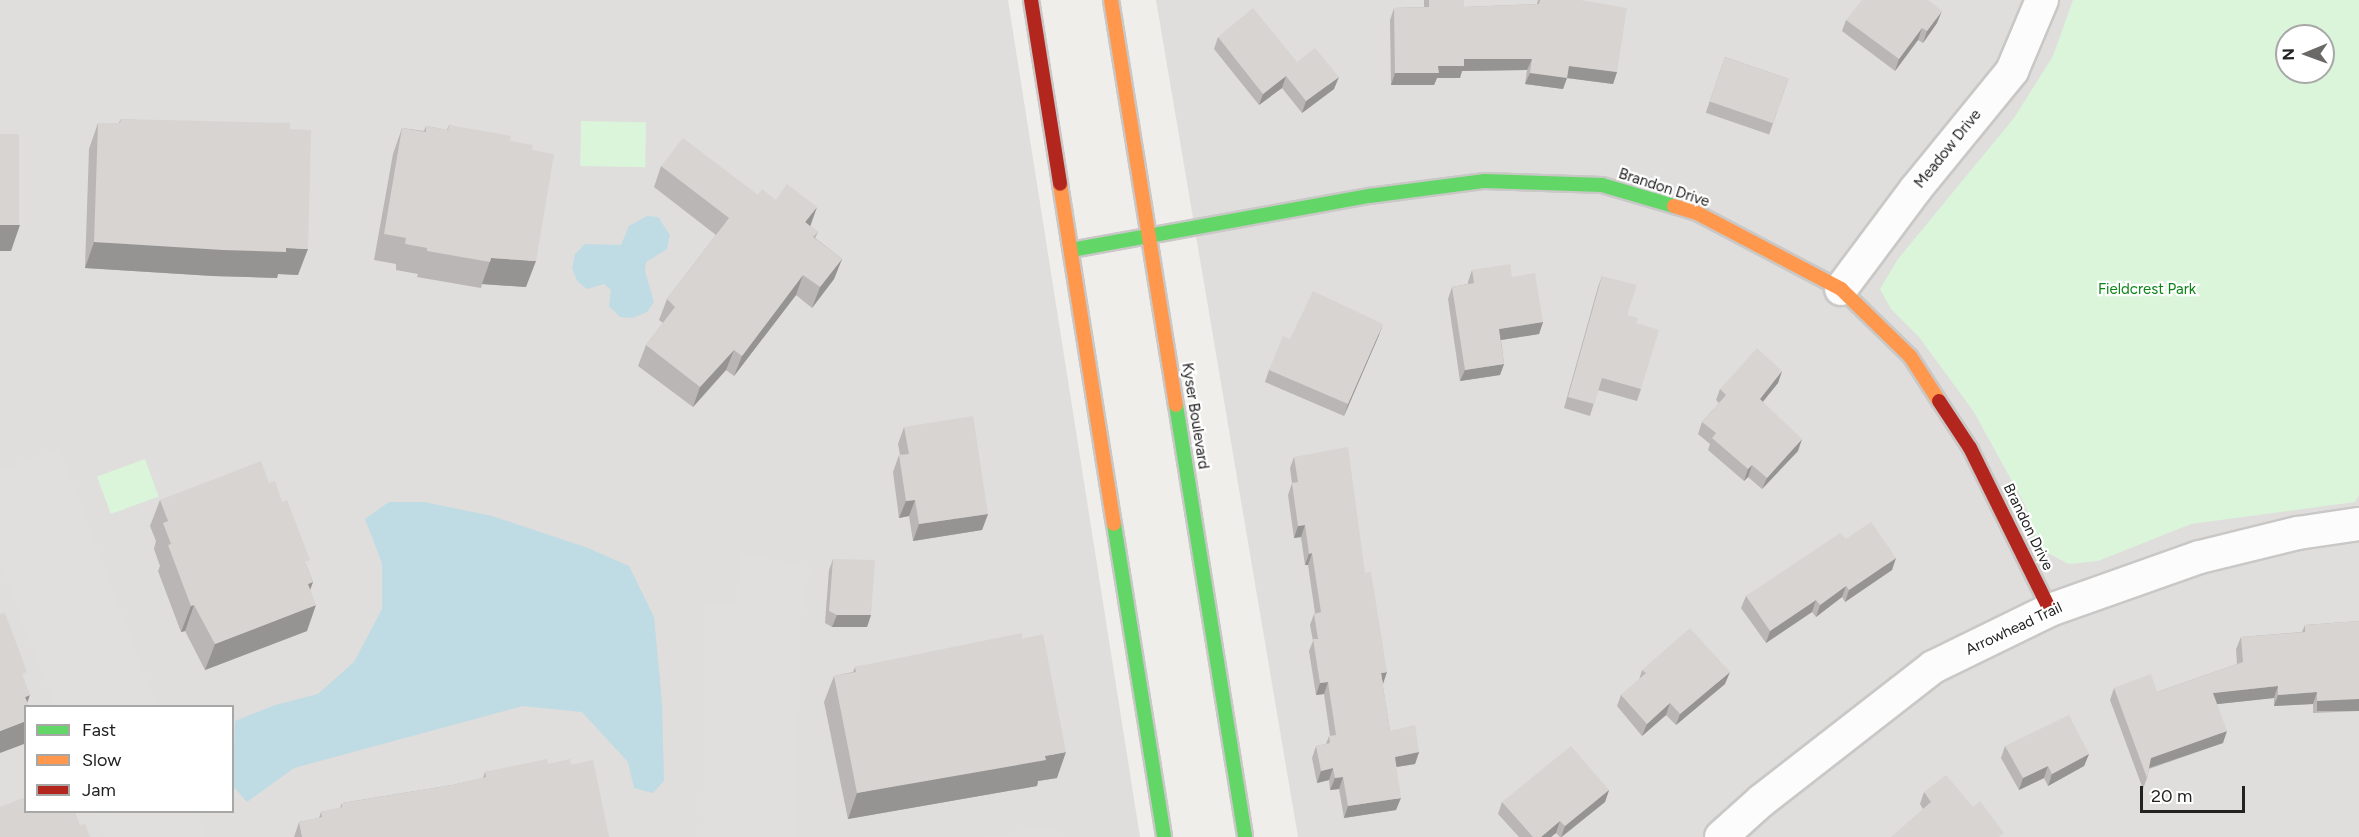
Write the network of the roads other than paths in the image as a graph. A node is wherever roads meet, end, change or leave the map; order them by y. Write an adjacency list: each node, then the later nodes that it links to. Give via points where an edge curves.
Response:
1 (1031, 0): 5 (street)
2 (1111, 0): 4 (street, Kyser Boulevard)
3 (2042, 0): 6 (street, Meadow Drive, via 2012,71 1915,190)
4 (1149, 233): 5 (street, Brandon Drive); 6 (street, Brandon Drive, via 1369,195 1485,182 1602,185 1697,213); 10 (street, Kyser Boulevard)
5 (1071, 250): 9 (street)
6 (1841, 290): 8 (street, Brandon Drive, via 1910,356 1970,448)
7 (2359, 525): 8 (street, Arrowhead Trail, via 2298,533 2200,557)
8 (2050, 610): 11 (street, Arrowhead Trail, via 1933,667 1761,801)
9 (1164, 837)
10 (1245, 837)
11 (1721, 837)

